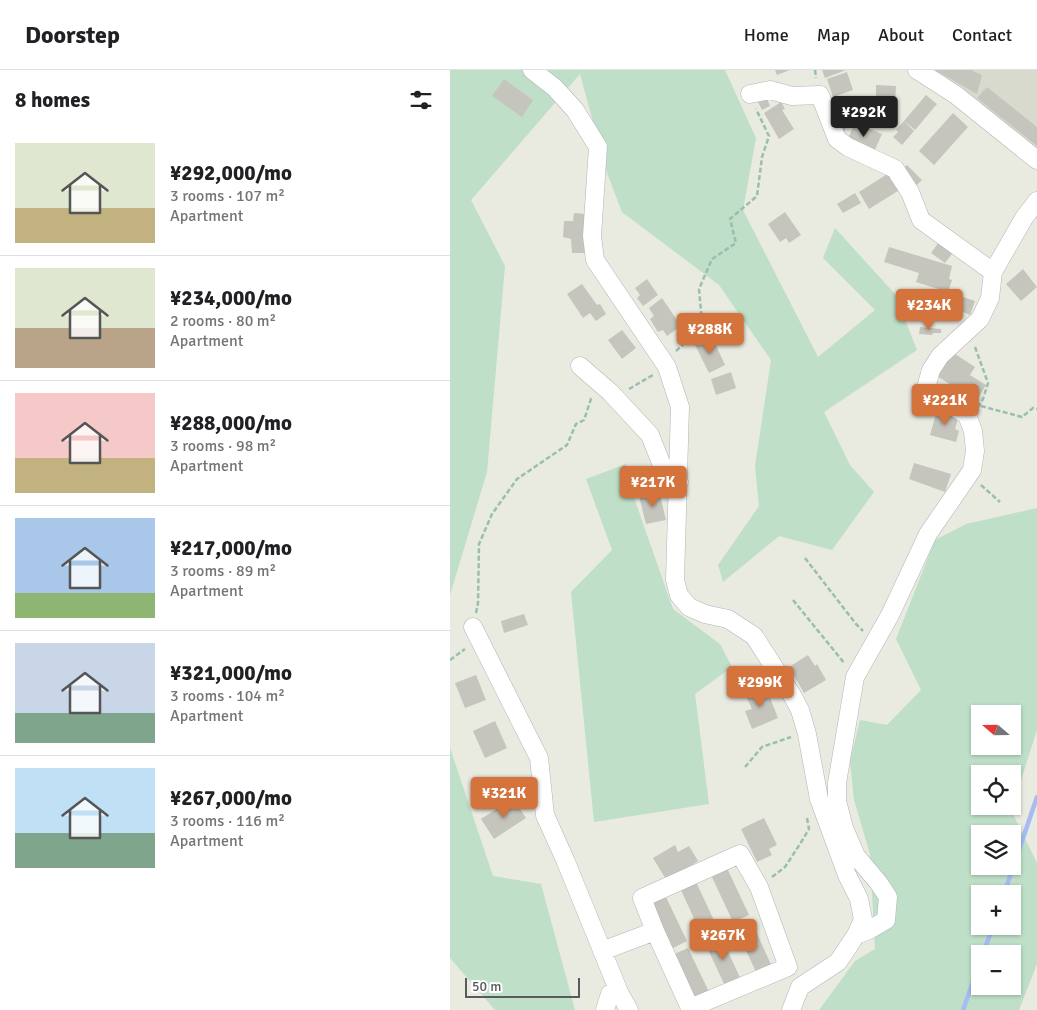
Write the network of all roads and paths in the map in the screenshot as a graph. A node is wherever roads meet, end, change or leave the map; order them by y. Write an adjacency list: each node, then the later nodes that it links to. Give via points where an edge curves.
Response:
1 (532, 70): 10 (street, via 575,110 598,147 592,236 595,260)
2 (917, 70): 4 (street, via 956,95)
3 (750, 94): 6 (street, via 770,90 792,96 820,95 837,139 895,169 910,192 921,220); 8 (path, via 769,136 762,157 757,196 730,219 736,243 712,258 699,288 702,322)
4 (1037, 160)
5 (1037, 201): 6 (street)
6 (993, 272): 7 (street, via 990,298 980,319)
7 (969, 328): 13 (path, via 988,383); 15 (street, via 940,356 931,370 928,384 931,393 967,415)
8 (692, 336): 9 (path, via 709,332); 10 (path)
9 (716, 338)
10 (665, 364): 12 (path); 17 (street, via 680,407)
11 (580, 366): 12 (street)
12 (612, 395): 17 (street, via 650,435 665,473); 21 (path, via 591,399 584,420 576,424 567,445 518,479 492,514 479,544 478,603)
13 (979, 405): 14 (path, via 1022,417 1033,408); 15 (path)
14 (1037, 409)
15 (969, 422): 16 (street, via 975,452)
16 (969, 474): 18 (path); 22 (street, via 928,534)
17 (679, 482): 30 (street, via 675,580 679,594 689,607 728,620 754,636 800,710 819,799 859,899 863,918)
18 (1000, 502)
19 (805, 558): 22 (path, via 856,624)
20 (793, 600): 24 (path)
21 (473, 627): 23 (path, via 465,650); 31 (street, via 539,758 545,815)
22 (875, 642): 24 (street)
23 (450, 660)
24 (855, 677): 30 (street, via 837,783 837,801 856,856 888,897 886,920)
25 (794, 745): 26 (path, via 791,737 762,747)
26 (745, 767)
27 (807, 811): 28 (path, via 809,829 800,844 784,867)
28 (759, 887): 29 (street, via 740,854 642,898); 29 (street, via 788,967 690,1008)
29 (655, 931): 31 (street)
30 (856, 936): 35 (street, via 838,962 800,988)
31 (602, 951): 32 (street)
32 (618, 992): 33 (street, via 610,994); 34 (street)
33 (605, 1010)
34 (628, 1010)
35 (791, 1010)

